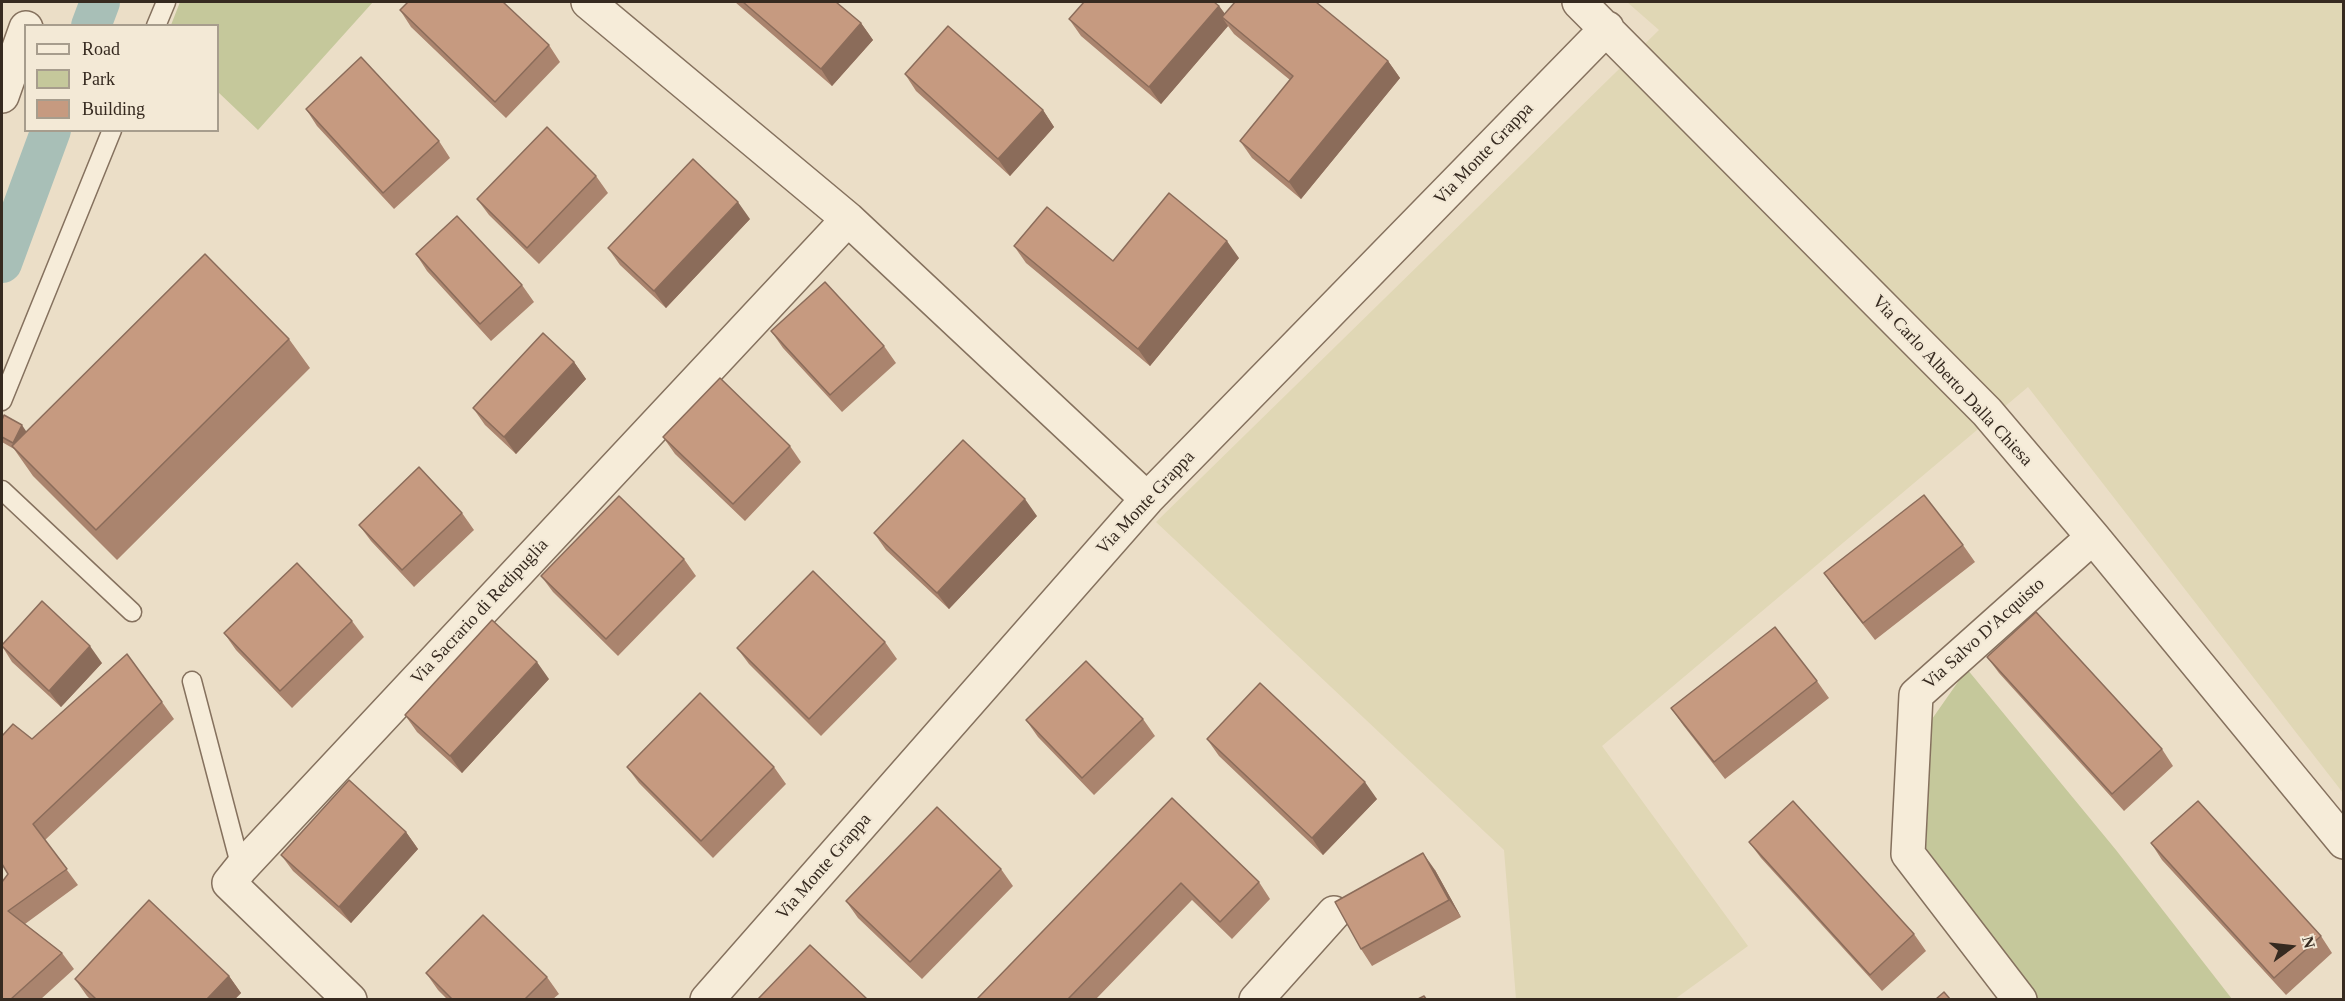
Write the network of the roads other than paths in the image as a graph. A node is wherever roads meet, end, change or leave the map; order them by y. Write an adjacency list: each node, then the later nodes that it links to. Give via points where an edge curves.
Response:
1 (36, 2): 5 (street)
2 (166, 2): 6 (lane)
3 (588, 2): 11 (street)
4 (1579, 2): 7 (street, Via Carlo Alberto Dalla Chiesa)
5 (27, 24)
6 (157, 24)
7 (1607, 28): 14 (street, Via Monte Grappa); 15 (street, Via Carlo Alberto Dalla Chiesa, via 1986,412)
8 (24, 33): 9 (street)
9 (2, 96)
10 (111, 132): 12 (lane)
11 (848, 219): 14 (street); 19 (street, Via Sacrario di Redipuglia)
12 (2, 400)
13 (2, 490): 16 (lane)
14 (1147, 499): 22 (street, Via Monte Grappa)
15 (2093, 537): 18 (street, Via Carlo Alberto Dalla Chiesa); 24 (street, Via Salvo D'Acquisto, via 1916,695 1908,854)
16 (132, 612)
17 (192, 681): 19 (lane)
18 (2343, 842)
19 (241, 868): 21 (street, via 229,883)
20 (1334, 913): 23 (street)
21 (350, 999)
22 (707, 999)
23 (1256, 999)
24 (2020, 999)

